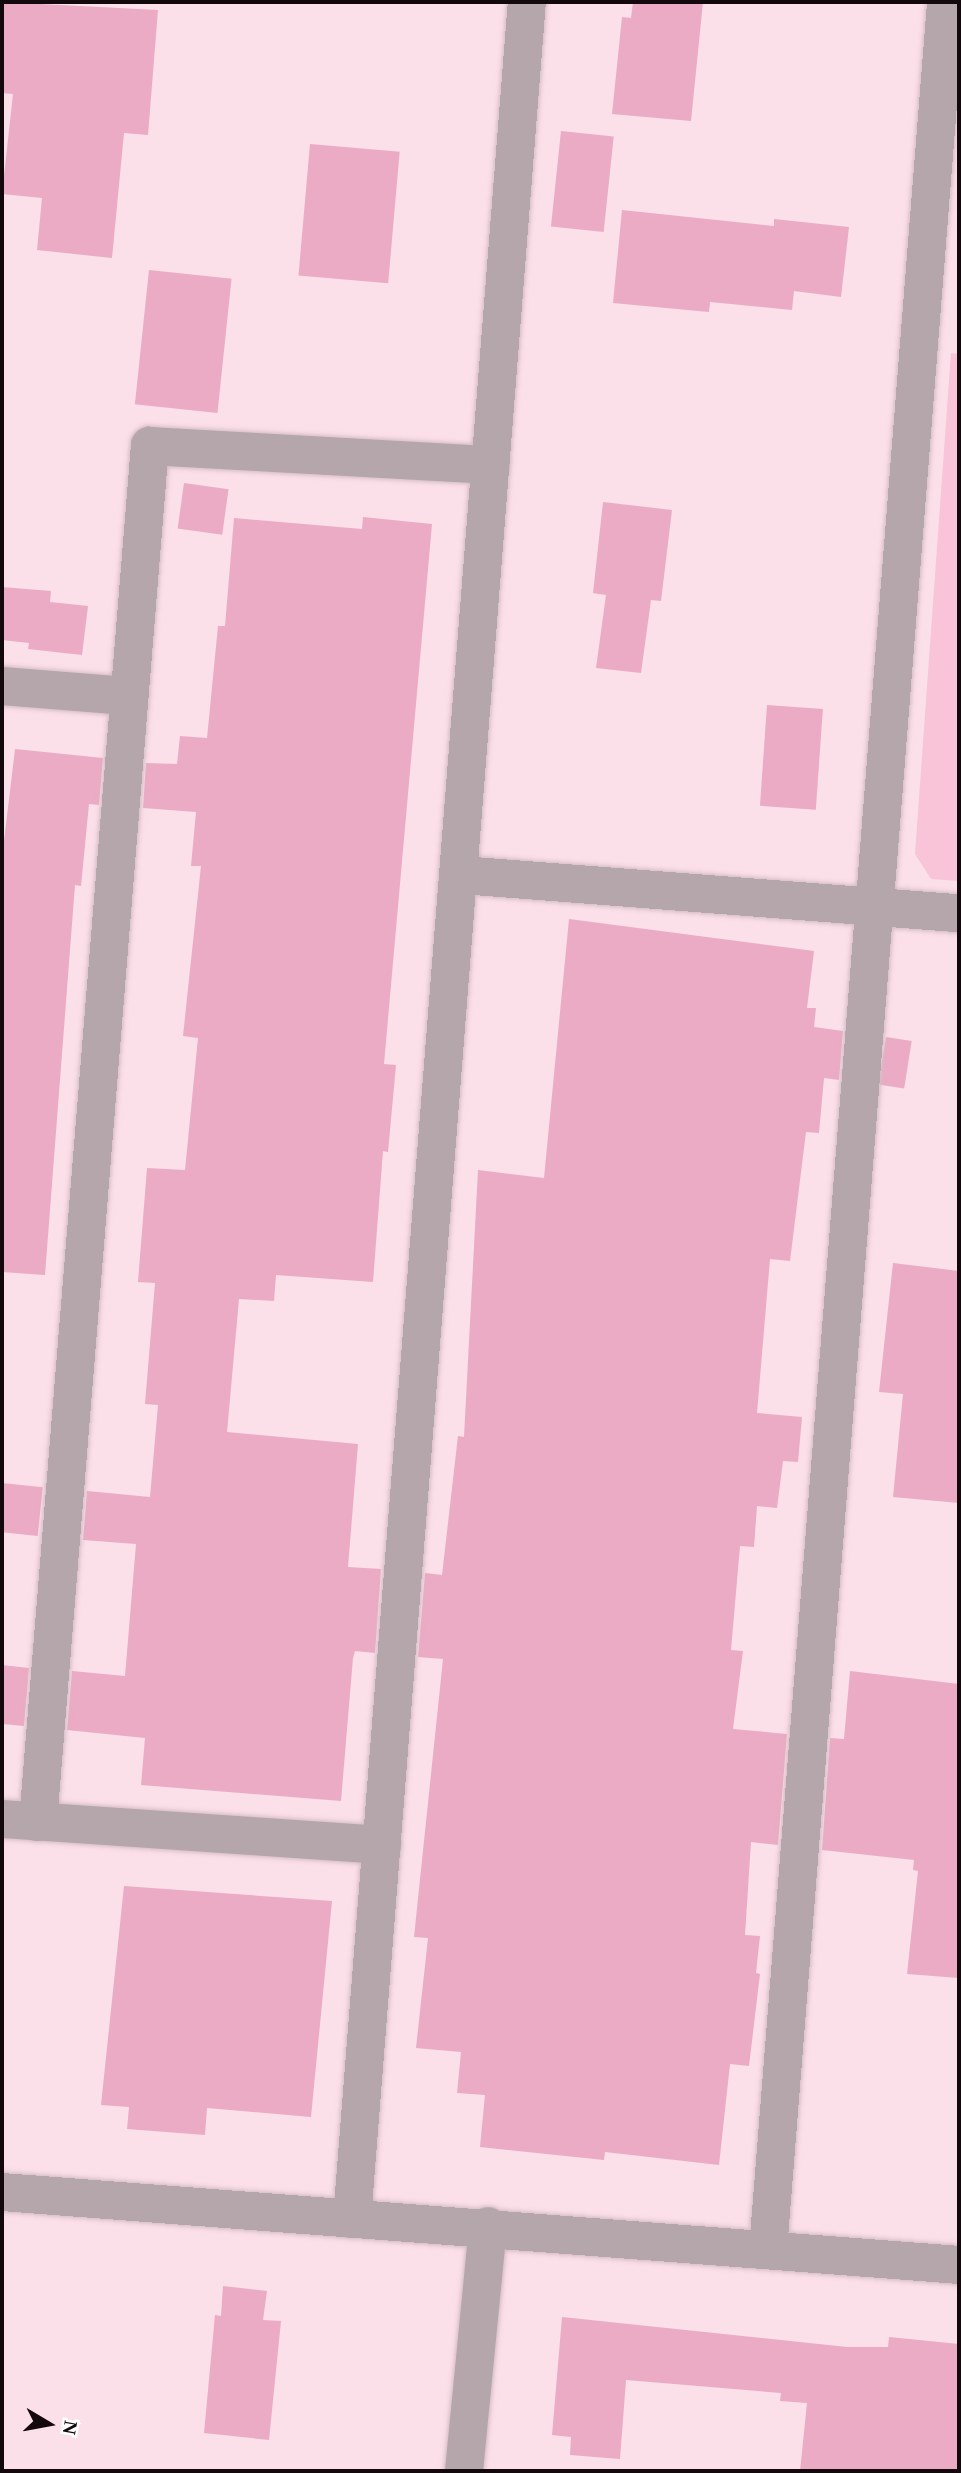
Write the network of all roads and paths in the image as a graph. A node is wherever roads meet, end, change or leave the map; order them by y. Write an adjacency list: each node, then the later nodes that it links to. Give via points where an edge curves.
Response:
1 (527, 2): 3 (street)
2 (946, 2): 7 (street)
3 (490, 465): 5 (street, via 150,446); 6 (street)
4 (2, 686): 5 (street)
5 (127, 696): 9 (street)
6 (461, 874): 7 (street); 10 (street)
7 (877, 907): 8 (street); 14 (street)
8 (959, 913)
9 (20, 1821): 10 (street)
10 (382, 1845): 12 (street)
11 (2, 2192): 12 (street)
12 (352, 2219): 13 (street)
13 (488, 2227): 14 (street); 16 (street)
14 (768, 2250): 15 (street)
15 (959, 2265)
16 (464, 2471)

